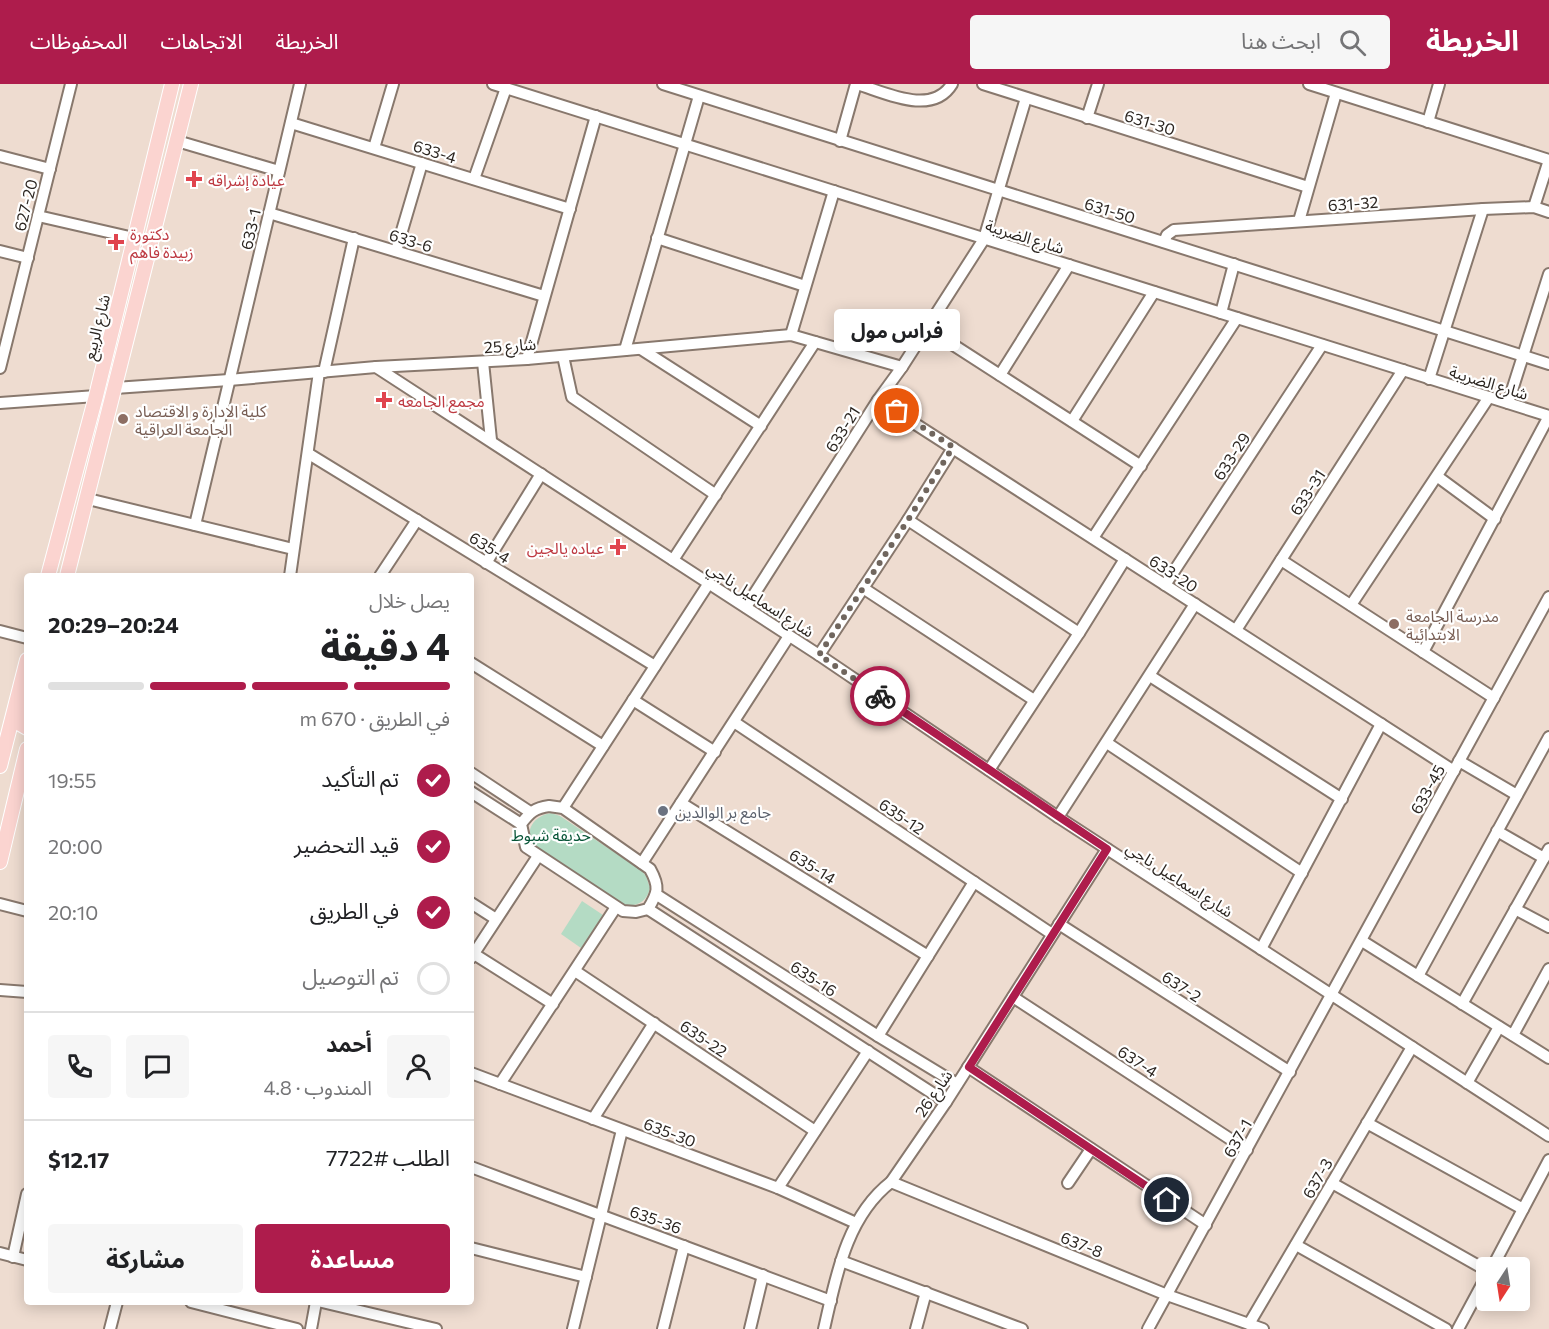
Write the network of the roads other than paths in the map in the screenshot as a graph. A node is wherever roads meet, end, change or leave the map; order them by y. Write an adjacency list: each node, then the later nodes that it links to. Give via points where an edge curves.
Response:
1 (71, 84): 30 (street, 627-20)
2 (172, 84): 43 (main road, شارع الربيع)
3 (191, 84): 23 (main road, شارع الربيع)
4 (300, 84): 22 (street, 633-1)
5 (393, 84): 26 (street)
6 (493, 84): 15 (street, شارع الضريبة)
7 (663, 84): 14 (street, 631-50)
8 (856, 84): 9 (street, via 924,101 938,98); 24 (street)
9 (952, 84)
10 (983, 84): 18 (street, 631-30)
11 (1098, 84): 20 (street)
12 (1309, 84): 16 (street)
13 (1439, 84): 21 (street)
14 (681, 87): 17 (street, 631-50)
15 (506, 88): 19 (street, شارع الضريبة); 32 (street)
16 (1336, 93): 21 (street); 33 (street)
17 (699, 96): 24 (street, 631-50); 25 (street)
18 (1026, 98): 20 (street, 631-30); 34 (street, 633-21)
19 (596, 116): 25 (street, شارع الضريبة); 37 (street)
20 (1088, 118): 33 (street, 631-30)
21 (1428, 122): 28 (street)
22 (291, 123): 26 (street, 633-4); 31 (street, 633-1)
23 (177, 141): 31 (street); 59 (main road, شارع الربيع)
24 (840, 141): 34 (street, 631-50)
25 (684, 144): 35 (street, شارع الضريبة); 45 (street)
26 (374, 148): 29 (street, 633-4)
27 (0, 156): 30 (street)
28 (1549, 160): 36 (street)
29 (422, 163): 32 (street, 633-4); 49 (street)
30 (50, 169): 41 (street, 627-20)
31 (279, 171): 40 (street, 633-1)
32 (474, 179): 37 (street, 633-4)
33 (1308, 187): 42 (street)
34 (998, 190): 46 (street, 633-21); 47 (street, 631-50)
35 (834, 191): 46 (street, شارع الضريبة); 54 (street)
36 (1534, 207): 38 (street, 631-32); 39 (street, 631-32)
37 (570, 209): 57 (street)
38 (1483, 209): 42 (street, 631-32); 63 (street)
39 (1549, 212)
40 (269, 213): 44 (street, 633-6); 84 (street, 633-1)
41 (38, 216): 43 (street); 50 (street, 627-20)
42 (1299, 221): 47 (street, 631-32, via 1174,230)
43 (134, 238): 58 (main road, شارع الربيع)
44 (354, 238): 49 (street, 633-6); 81 (street)
45 (657, 238): 54 (street); 71 (street)
46 (984, 239): 52 (street, شارع الضريبة); 62 (street, 633-21)
47 (1164, 242): 51 (street, 631-50)
48 (0, 251): 50 (street)
49 (396, 251): 57 (street, 633-6)
50 (28, 258): 69 (street, 627-20)
51 (1234, 264): 60 (street); 63 (street, 631-50)
52 (1069, 265): 56 (street, شارع الضريبة); 82 (street)
53 (1549, 274): 55 (street)
54 (805, 286): 65 (street)
55 (1547, 289): 73 (street)
56 (1154, 292): 60 (street, شارع الضريبة); 92 (street)
57 (544, 296): 74 (street)
58 (119, 302): 59 (main road, via 124,312 133,310); 64 (main road, شارع الربيع)
59 (136, 304): 66 (main road, شارع الربيع)
60 (1221, 313): 61 (street, شارع الضريبة)
61 (1237, 318): 68 (street, شارع الضريبة); 97 (street)
62 (927, 328): 78 (street, 633-21); 82 (street)
63 (1446, 332): 73 (street, 631-50); 83 (street)
64 (111, 333): 66 (main road, via 121,327); 86 (main road, شارع الربيع)
65 (791, 335): 67 (street, شارع 25); 70 (street, شارع 25)
66 (128, 336): 85 (main road, شارع الربيع)
67 (815, 342): 78 (street, شارع 25); 93 (street)
68 (1322, 345): 80 (street, شارع الضريبة); 117 (street, 633-29)
69 (2, 349): 79 (street, 627-20)
70 (641, 349): 71 (street, شارع 25); 93 (street)
71 (625, 350): 72 (street, شارع 25)
72 (563, 356): 74 (street, شارع 25); 100 (street, via 572,397)
73 (1523, 356): 76 (street, 631-50); 90 (street)
74 (526, 359): 75 (street, شارع 25)
75 (483, 362): 77 (street, شارع 25); 94 (street)
76 (1549, 364)
77 (376, 367): 81 (street, شارع 25); 94 (street, شارع اسماعيل ناجي)
78 (902, 367): 88 (street, 633-21)
79 (0, 368)
80 (1403, 370): 83 (street, شارع الضريبة); 110 (street, 633-31)
81 (322, 372): 84 (street, شارع 25); 96 (street)
82 (1000, 375): 92 (street)
83 (1429, 379): 87 (street, شارع الضريبة)
84 (229, 380): 85 (street, شارع 25); 105 (street, 633-1)
85 (116, 388): 101 (main road, شارع الربيع)
86 (96, 396): 89 (street); 112 (main road, شارع الربيع)
87 (1490, 397): 90 (street, شارع الضريبة); 99 (street)
88 (878, 399): 95 (street, 633-20); 122 (street, 633-21)
89 (0, 403)
90 (1508, 403): 91 (street, شارع الضريبة)
91 (1549, 416): 102 (street)
92 (1072, 421): 97 (street)
93 (761, 426): 100 (street)
94 (491, 440): 98 (street, شارع اسماعيل ناجي)
95 (953, 447): 104 (street); 106 (street, 633-20)
96 (309, 454): 103 (street, 635-4); 107 (street)
97 (1140, 466): 106 (street)
98 (541, 474): 109 (street, شارع اسماعيل ناجي); 111 (street)
99 (1438, 477): 102 (street); 121 (street)
100 (716, 495): 109 (street)
101 (88, 499): 105 (street); 113 (main road, شارع الربيع)
102 (1495, 519): 128 (street)
103 (417, 520): 111 (street, 635-4); 115 (street)
104 (908, 520): 118 (street); 125 (street)
105 (195, 525): 107 (street)
106 (1093, 538): 108 (street, 633-20)
107 (293, 549): 114 (street)
108 (1125, 559): 117 (street, 633-20); 125 (street)
109 (673, 560): 116 (street, شارع اسماعيل ناجي)
110 (1281, 560): 121 (street); 123 (street, 633-31)
111 (486, 563): 131 (street, 635-4)
112 (49, 573)
113 (68, 573)
114 (290, 573)
115 (382, 573)
116 (709, 583): 122 (street, شارع اسماعيل ناجي); 131 (street)
117 (1165, 585): 120 (street, 633-20)
118 (863, 588): 129 (street); 137 (street)
119 (1549, 597): 135 (street, 633-45)
120 (1195, 604): 123 (street, 633-20); 133 (street)
121 (1351, 605): 128 (street)
122 (746, 607): 126 (street, شارع اسماعيل ناجي)
123 (1236, 630): 139 (street, 633-20)
124 (0, 631): 127 (street)
125 (1078, 633): 137 (street)
126 (789, 636): 129 (street, شارع اسماعيل ناجي); 138 (street)
127 (24, 637)
128 (1423, 652): 135 (street)
129 (819, 655): 149 (street, شارع اسماعيل ناجي)
130 (474, 665): 144 (street)
131 (655, 666): 136 (street)
132 (24, 672): 142 (main road)
133 (1150, 676): 143 (street); 153 (street)
134 (24, 698): 140 (main road, via 20,721)
135 (1494, 698): 148 (street, 633-45)
136 (633, 700): 144 (street); 145 (street)
137 (1034, 700): 149 (street)
138 (734, 722): 145 (street); 167 (street, 635-12)
139 (1381, 724): 148 (street, 633-20); 153 (street)
140 (24, 726)
141 (1549, 737): 152 (street)
142 (6, 741): 147 (main road); 158 (main road, via 17,745 20,751)
143 (1107, 744): 157 (street); 166 (street)
144 (603, 746): 155 (street)
145 (715, 752): 154 (street)
146 (24, 760): 158 (main road)
147 (0, 766)
148 (1457, 766): 152 (street, 633-20); 178 (street, 633-45)
149 (989, 770): 157 (street, شارع اسماعيل ناجي)
150 (474, 775): 156 (street)
151 (474, 794): 159 (street)
152 (1517, 795): 160 (street)
153 (1342, 800): 166 (street)
154 (681, 803): 165 (street); 181 (street, 635-14)
155 (563, 808): 156 (street, via 549,806); 165 (street)
156 (530, 812): 159 (street)
157 (1058, 817): 161 (street, شارع اسماعيل ناجي)
158 (10, 818): 164 (main road)
159 (521, 824): 163 (street, via 526,847)
160 (1497, 831): 162 (street); 185 (street)
161 (1107, 849): 177 (street, شارع 26); 179 (street, شارع اسماعيل ناجي)
162 (1547, 854): 174 (street)
163 (538, 856): 171 (street); 175 (street)
164 (0, 862)
165 (642, 863): 168 (street, via 653,875)
166 (1302, 873): 179 (street)
167 (974, 882): 177 (street, 635-12); 181 (street)
168 (657, 894): 173 (street); 195 (street, 635-16)
169 (0, 904): 172 (street)
170 (474, 905): 175 (street)
171 (616, 907): 173 (street, via 636,912); 184 (street)
172 (24, 909)
173 (648, 909): 197 (street, 635-16)
174 (1515, 909): 176 (street); 191 (street)
175 (496, 919): 180 (street)
176 (1549, 927)
177 (1056, 929): 189 (street, شارع 26); 200 (street, 637-2)
178 (1362, 941): 185 (street); 188 (street, 633-45)
179 (1261, 949): 188 (street, شارع اسماعيل ناجي)
180 (474, 953)
181 (928, 956): 195 (street)
182 (474, 957): 190 (street)
183 (1549, 969): 194 (street)
184 (575, 970): 190 (street); 192 (street, 635-22)
185 (1418, 976): 191 (street)
186 (0, 990): 187 (street)
187 (24, 992)
188 (1332, 996): 196 (street, شارع اسماعيل ناجي); 200 (street, 637-1)
189 (1013, 997): 199 (street, شارع 26); 212 (street, 637-4)
190 (553, 1004): 203 (street)
191 (1462, 1004): 193 (street)
192 (654, 1023): 206 (street); 209 (street, 635-22)
193 (1499, 1026): 194 (street); 202 (street)
194 (1513, 1035): 198 (street)
195 (878, 1036): 204 (street, 635-16)
196 (1412, 1047): 202 (street, شارع اسماعيل ناجي); 207 (street, 637-3)
197 (868, 1051): 205 (street, 635-16); 209 (street)
198 (1549, 1058)
199 (969, 1067): 204 (street, شارع 26); 211 (street)
200 (1290, 1072): 212 (street, 637-1)
201 (474, 1074): 203 (street, 635-30)
202 (1467, 1083): 210 (street, شارع اسماعيل ناجي)
203 (500, 1084): 206 (street, 635-30)
204 (957, 1084): 205 (street, شارع 26)
205 (946, 1102): 215 (street, شارع 26)
206 (593, 1119): 208 (street, 635-30)
207 (1367, 1123): 217 (street, 637-3); 220 (street)
208 (622, 1130): 218 (street, 635-30); 221 (street)
209 (815, 1131): 218 (street)
210 (1549, 1136)
211 (1091, 1149): 216 (street); 223 (street)
212 (1247, 1150): 223 (street, 637-1)
213 (1549, 1160): 220 (street)
214 (474, 1168): 221 (street, 635-36)
215 (891, 1182): 222 (street, شارع 26); 236 (street, 637-8)
216 (1068, 1183)
217 (1332, 1183): 224 (street, 637-3); 232 (street)
218 (778, 1188): 222 (street, 635-30)
219 (24, 1208): 228 (street)
220 (1523, 1209): 229 (street)
221 (601, 1215): 225 (street, 635-36); 234 (street)
222 (856, 1222): 231 (street, شارع 26)
223 (1206, 1225): 236 (street, 637-1)
224 (1296, 1245): 243 (street, 637-3); 257 (street)
225 (684, 1246): 233 (street, 635-36); 250 (street)
226 (474, 1249): 234 (street)
227 (0, 1253): 228 (street)
228 (13, 1257): 230 (street)
229 (1497, 1257)
230 (24, 1259)
231 (841, 1261): 235 (street); 238 (street, شارع 26)
232 (1476, 1264)
233 (763, 1275): 238 (street, 635-36); 251 (street)
234 (586, 1277): 249 (street)
235 (926, 1292): 244 (street); 253 (street)
236 (1167, 1295): 243 (street, 637-8); 255 (street, 637-1)
237 (1476, 1296): 258 (street)
238 (831, 1301): 252 (street, شارع 26)
239 (116, 1305): 245 (street)
240 (212, 1305): 246 (street)
241 (315, 1305): 247 (street)
242 (335, 1305): 248 (street)
243 (1249, 1324): 256 (street, 637-8)
244 (1004, 1326): 254 (street)
245 (110, 1329)
246 (297, 1329)
247 (311, 1329)
248 (436, 1329)
249 (573, 1329)
250 (663, 1329)
251 (750, 1329)
252 (824, 1329)
253 (916, 1329)
254 (1022, 1329)
255 (1148, 1329)
256 (1263, 1329)
257 (1446, 1329)
258 (1458, 1329)

